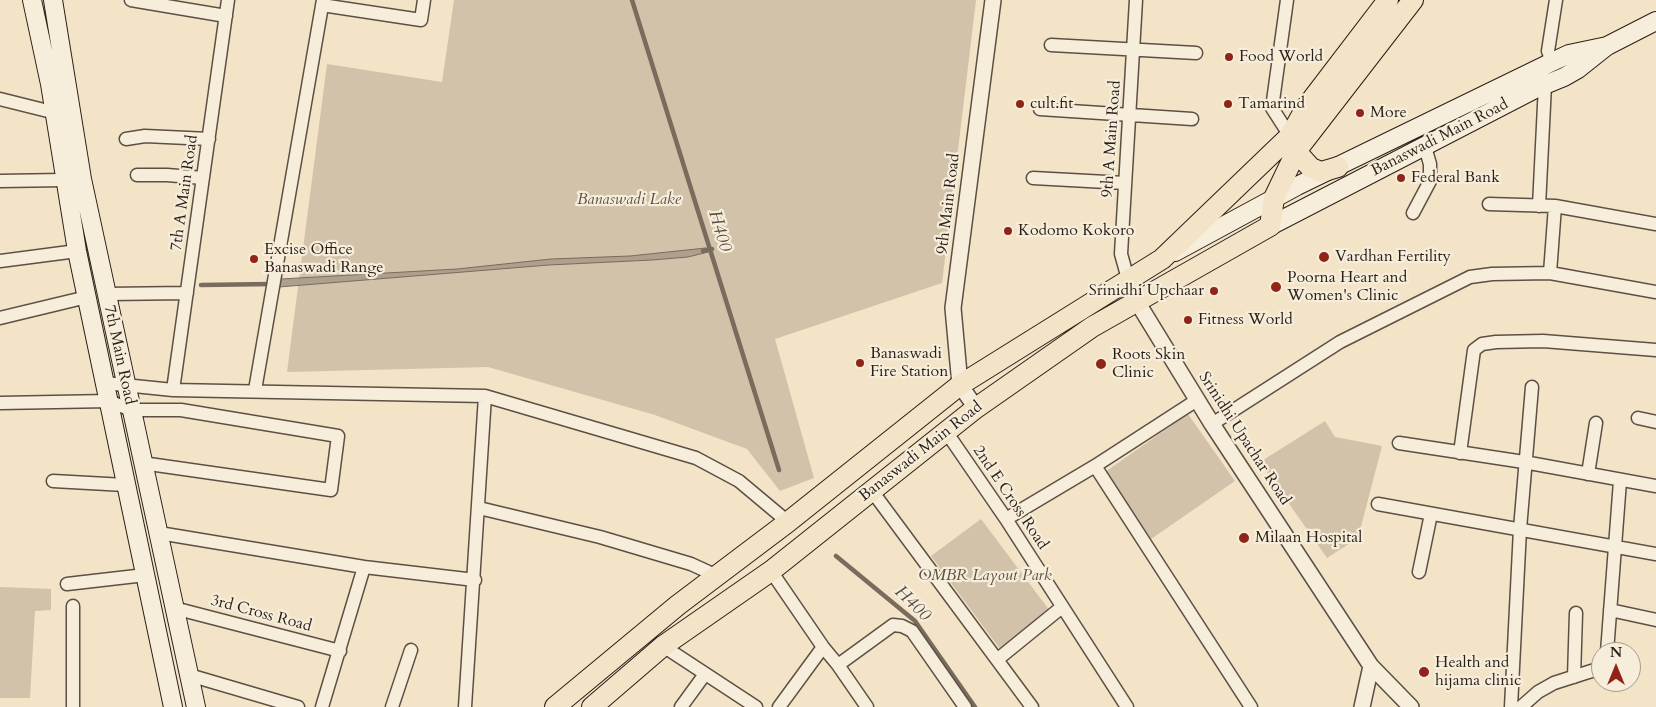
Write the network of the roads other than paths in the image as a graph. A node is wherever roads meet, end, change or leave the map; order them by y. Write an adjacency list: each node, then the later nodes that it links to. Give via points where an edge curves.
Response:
1 (32, 0): 23 (main road, 7th Main Road)
2 (53, 0): 24 (main road, 7th Main Road)
3 (131, 0): 13 (street)
4 (228, 0): 13 (street, 7th A Main Road)
5 (424, 0): 12 (street, via 421,20)
6 (993, 0): 58 (street, 9th Main Road, via 954,308)
7 (1136, 0): 17 (street, 9th A Main Road)
8 (1288, 0): 29 (street, via 1272,108)
9 (1388, 0): 29 (main road, Banaswadi Main Road, via 1307,106)
10 (1413, 0): 29 (main road, Banaswadi Main Road)
11 (1556, 0): 19 (street, via 1548,51)
12 (322, 2): 62 (street)
13 (226, 16): 28 (street, 7th A Main Road)
14 (1656, 22): 16 (main road, Banaswadi Main Road)
15 (1051, 45): 17 (street)
16 (1607, 46): 19 (main road, Banaswadi Main Road, via 1568,54); 20 (main road, Banaswadi Main Road, via 1578,69)
17 (1134, 50): 18 (street); 25 (street, 9th A Main Road)
18 (1196, 53)
19 (1552, 62): 31 (main road, Banaswadi Main Road)
20 (1545, 85): 30 (main road, Banaswadi Main Road); 40 (street)
21 (0, 98): 23 (street)
22 (1040, 110): 25 (street)
23 (54, 114): 24 (street); 35 (main road, 7th Main Road)
24 (72, 115): 52 (main road, 7th Main Road)
25 (1130, 115): 26 (street); 37 (street, 9th A Main Road)
26 (1192, 119)
27 (126, 139): 28 (street, via 145,136)
28 (209, 139): 33 (street, 7th A Main Road)
29 (1294, 143): 31 (main road, via 1311,168 1321,172); 38 (main road, Banaswadi Main Road); 46 (main road, Banaswadi Main Road)
30 (1425, 147): 42 (street, via 1430,181); 44 (main road, Banaswadi Main Road)
31 (1338, 166): 38 (main road, Banaswadi Main Road)
32 (137, 175): 33 (street)
33 (203, 178): 51 (street, 7th A Main Road)
34 (1033, 178): 37 (street)
35 (64, 180): 36 (street); 45 (main road, 7th Main Road)
36 (0, 181)
37 (1125, 183): 49 (street, 9th A Main Road, via 1121,254)
38 (1274, 198): 44 (main road, Banaswadi Main Road); 46 (main road, Banaswadi Main Road)
39 (1489, 204): 40 (street)
40 (1540, 206): 41 (street)
41 (1555, 206): 43 (street); 48 (street)
42 (1413, 213)
43 (1656, 224)
44 (1270, 226): 54 (main road, Banaswadi Main Road)
45 (77, 251): 47 (street); 53 (main road, 7th Main Road)
46 (1162, 259): 49 (main road, Banaswadi Main Road)
47 (0, 261)
48 (1550, 273): 50 (street); 72 (street, via 1470,277 1340,342)
49 (1128, 279): 54 (street, Srinidhi Upachar Road); 58 (main road, Banaswadi Main Road)
50 (1656, 292)
51 (187, 293): 52 (street); 61 (street, 7th A Main Road)
52 (107, 294): 59 (main road, 7th Main Road)
53 (87, 297): 55 (street); 57 (main road, 7th Main Road)
54 (1136, 300): 64 (street, Srinidhi Upachar Road); 67 (main road, Banaswadi Main Road)
55 (0, 318)
56 (1656, 350): 75 (street, via 1544,342 1482,344 1474,350)
57 (105, 383): 59 (street); 65 (main road, 7th Main Road)
58 (960, 385): 67 (street); 89 (main road, Banaswadi Main Road)
59 (126, 387): 61 (street); 68 (main road, 7th Main Road)
60 (1532, 387): 76 (street)
61 (173, 390): 62 (street)
62 (255, 390): 63 (street)
63 (485, 396): 86 (street); 89 (street, via 696,458 739,480)
64 (1197, 400): 72 (street, Srinidhi Upachar Road); 78 (street)
65 (109, 402): 66 (street); 68 (street); 82 (main road, 7th Main Road)
66 (0, 403)
67 (976, 408): 73 (main road, Banaswadi Main Road)
68 (131, 410): 77 (main road, 7th Main Road); 77 (street, via 181,410 338,436 331,490)
69 (1638, 418): 70 (street)
70 (1656, 422)
71 (1596, 423): 79 (street)
72 (1212, 424): 114 (street, Srinidhi Upachar Road)
73 (947, 433): 84 (main road, Banaswadi Main Road); 88 (street, 2nd E Cross Road)
74 (1399, 443): 75 (street)
75 (1460, 453): 76 (street)
76 (1524, 462): 79 (street); 90 (street)
77 (142, 463): 91 (main road, 7th Main Road)
78 (1095, 466): 88 (street); 135 (street)
79 (1588, 474): 81 (street)
80 (53, 481): 82 (street)
81 (1620, 481): 83 (street); 92 (street)
82 (126, 485): 97 (main road, 7th Main Road)
83 (1656, 486)
84 (872, 491): 95 (main road, Banaswadi Main Road); 112 (street)
85 (1378, 504): 87 (street)
86 (479, 508): 98 (street, via 623,544 691,564); 99 (street)
87 (1430, 514): 90 (street); 96 (street)
88 (1006, 519): 102 (street, 2nd E Cross Road)
89 (788, 522): 98 (main road, Banaswadi Main Road)
90 (1520, 528): 92 (street); 138 (street)
91 (160, 533): 94 (street); 103 (main road, 7th Main Road)
92 (1614, 545): 93 (street); 104 (street)
93 (1656, 554)
94 (364, 566): 99 (street); 111 (street)
95 (771, 571): 108 (main road, Banaswadi Main Road); 109 (street)
96 (1419, 572)
97 (145, 575): 100 (street); 120 (main road, 7th Main Road)
98 (715, 575): 126 (main road, Banaswadi Main Road)
99 (475, 580): 125 (street)
100 (67, 584)
101 (73, 606): 119 (street)
102 (1062, 607): 112 (street); 134 (street, 2nd E Cross Road)
103 (174, 608): 111 (street, 3rd Cross Road); 116 (main road, 7th Main Road)
104 (1610, 610): 106 (street); 107 (street)
105 (1576, 613): 118 (street)
106 (1656, 620)
107 (1608, 642)
108 (663, 646): 117 (street); 127 (main road, Banaswadi Main Road)
109 (822, 647): 113 (street); 130 (street)
110 (411, 650): 124 (street)
111 (340, 651): 123 (street)
112 (998, 659): 133 (street)
113 (838, 665): 131 (street); 132 (street, via 893,625 902,626 912,631)
114 (1371, 666): 136 (street); 137 (street, Srinidhi Upachar Road)
115 (1591, 671): 118 (street)
116 (189, 674): 121 (main road, 7th Main Road); 122 (street)
117 (705, 674): 128 (street); 129 (street)
118 (1574, 677): 139 (street, via 1538,692)
119 (73, 707)
120 (173, 707)
121 (196, 707)
122 (298, 707)
123 (322, 707)
124 (392, 707)
125 (465, 707)
126 (555, 707)
127 (592, 707)
128 (681, 707)
129 (756, 707)
130 (779, 707)
131 (867, 707)
132 (965, 707)
133 (1032, 707)
134 (1126, 707)
135 (1251, 707)
136 (1362, 707)
137 (1410, 707)
138 (1511, 707)
139 (1521, 707)

